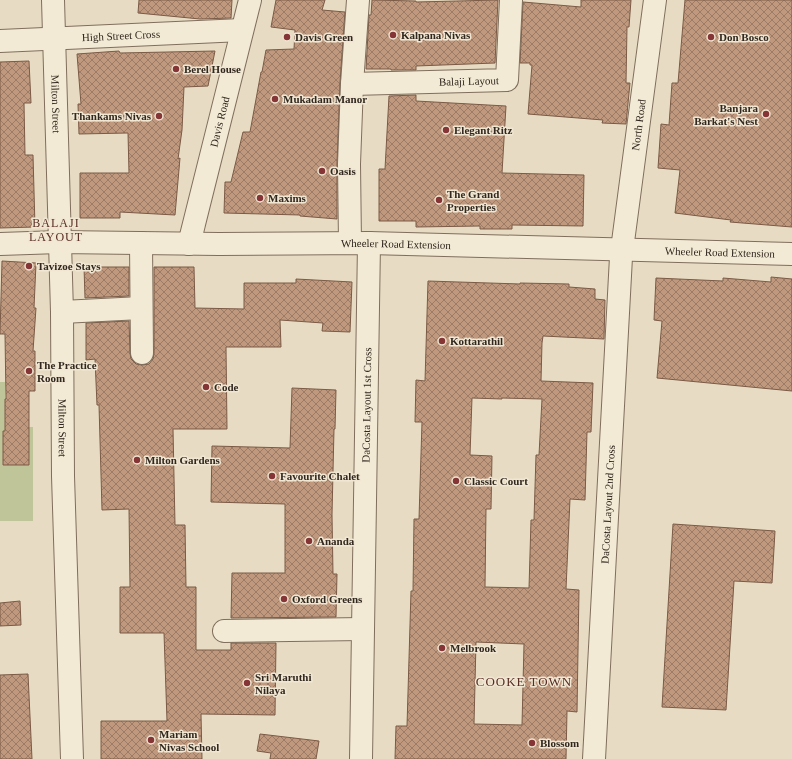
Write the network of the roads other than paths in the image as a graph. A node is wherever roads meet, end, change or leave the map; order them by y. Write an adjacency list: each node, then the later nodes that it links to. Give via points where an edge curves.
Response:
1 (53, 0): 7 (street, Milton Street)
2 (250, 0): 6 (street, Davis Road)
3 (358, 0): 9 (street)
4 (511, 0): 9 (street, Balaji Layout, via 507,80)
5 (655, 0): 15 (street, North Road)
6 (242, 30): 7 (street, High Street Cross); 14 (street, Davis Road)
7 (54, 39): 8 (street, High Street Cross); 10 (street, Milton Street)
8 (0, 41)
9 (352, 84): 12 (street, via 349,164)
10 (59, 242): 11 (street, Wheeler Road Extension); 13 (street, Wheeler Road Extension); 18 (street, Milton Street)
11 (141, 243): 14 (street, Wheeler Road Extension); 17 (street)
12 (360, 243): 14 (street, Wheeler Road Extension); 15 (street, Wheeler Road Extension); 20 (street, DaCosta Layout 1st Cross)
13 (0, 244)
14 (189, 244)
15 (622, 250): 16 (street, Wheeler Road Extension); 24 (street, DaCosta Layout 2nd Cross)
16 (792, 254)
17 (141, 308): 18 (street); 19 (street)
18 (62, 312): 22 (street, Milton Street, via 63,476)
19 (142, 353)
20 (363, 629): 21 (street); 23 (street, DaCosta Layout 1st Cross)
21 (224, 631)
22 (72, 759)
23 (361, 759)
24 (594, 759)

